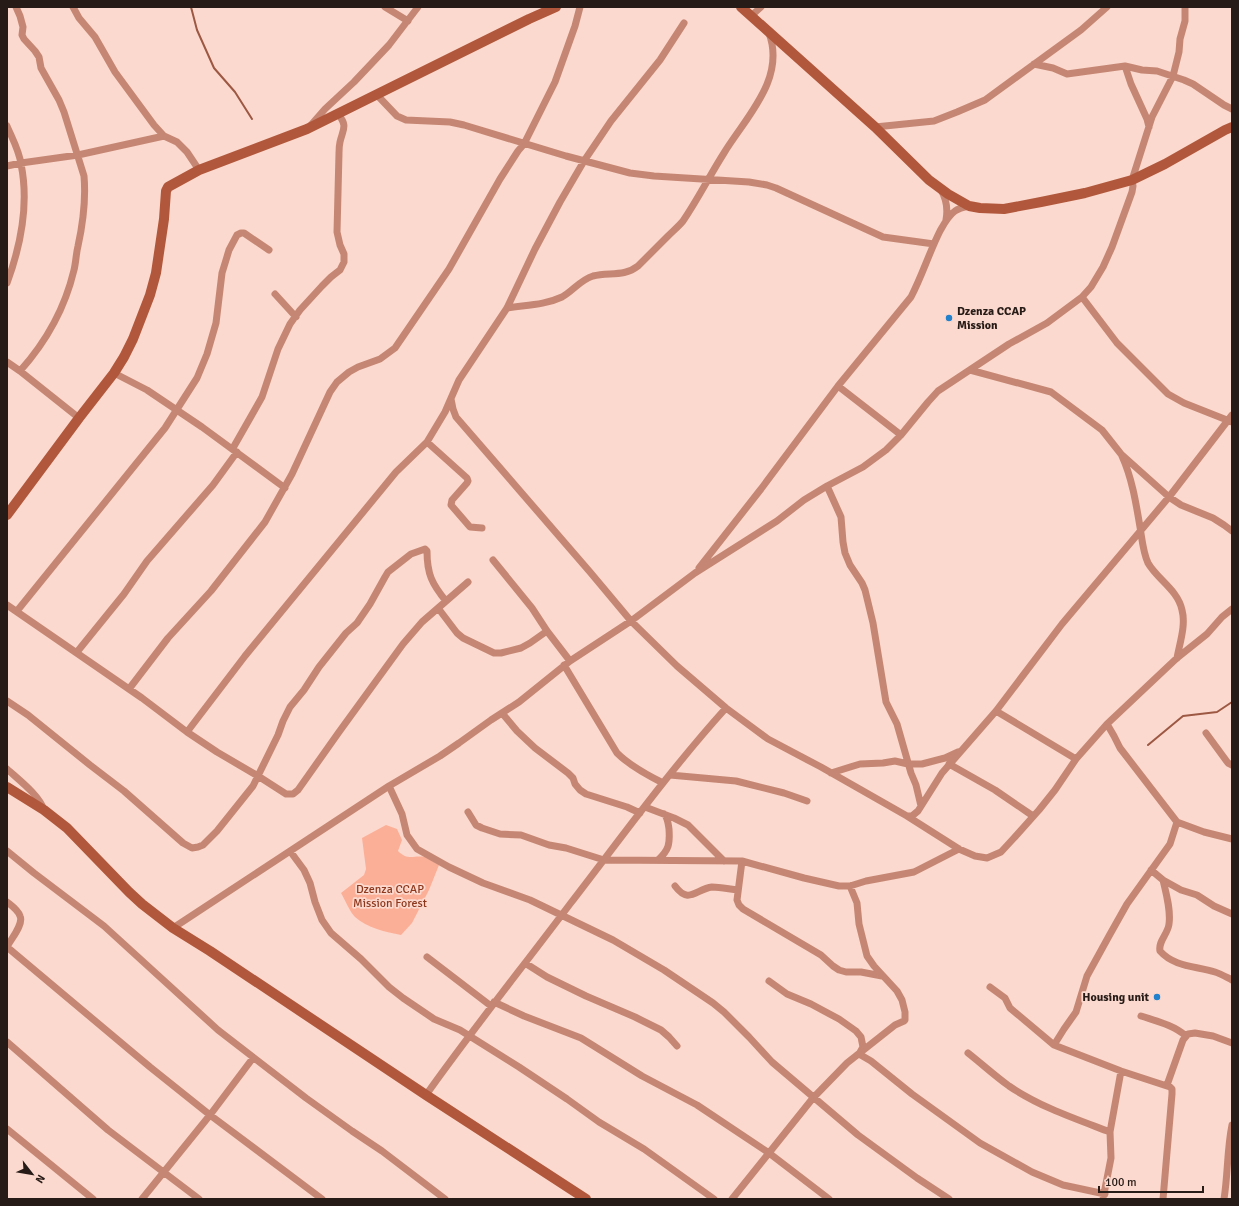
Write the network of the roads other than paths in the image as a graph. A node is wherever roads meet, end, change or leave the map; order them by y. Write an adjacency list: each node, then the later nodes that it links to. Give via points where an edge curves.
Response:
1 (16, 7): 28 (street, via 23,27 24,40 39,57 41,68 59,100)
2 (73, 7): 26 (street, via 95,36 115,72)
3 (386, 7): 12 (street)
4 (418, 7): 12 (street)
5 (556, 7): 18 (street)
6 (580, 7): 27 (street, via 555,82)
7 (741, 7): 11 (street)
8 (761, 7): 11 (street)
9 (1107, 7): 15 (street)
10 (1185, 7): 17 (street)
11 (751, 16): 14 (street)
12 (408, 21): 25 (street, via 389,45)
13 (684, 23): 29 (street, via 660,60 611,121)
14 (767, 30): 22 (street); 33 (street, via 773,58 767,85)
15 (1034, 64): 16 (street, via 1067,74); 22 (street, via 985,100 957,112 934,121)
16 (1125, 66): 17 (street); 24 (street)
17 (1173, 76): 19 (street, via 1193,84); 24 (street)
18 (377, 95): 20 (street); 27 (street, via 397,116 406,120 450,122)
19 (1232, 109)
20 (338, 114): 25 (street); 44 (street, via 344,121 344,133 339,153 337,232 344,262 340,270)
21 (7, 126): 30 (street)
22 (875, 127): 35 (street)
23 (1232, 127): 34 (street)
24 (1149, 128): 34 (street)
25 (307, 129): 32 (street)
26 (164, 136): 28 (street); 32 (street, via 177,142)
27 (524, 144): 29 (street); 59 (street, via 500,179 449,269 395,348 380,359 349,372 337,382)
28 (78, 155): 30 (street); 47 (street, via 85,186 81,232 74,269 66,296 51,329)
29 (584, 161): 33 (street, via 643,175); 43 (street, via 535,249)
30 (21, 163): 31 (street); 40 (street, via 24,204 18,248)
31 (7, 166)
32 (199, 170): 48 (street, via 168,187 166,191 159,254 150,295 132,339)
33 (708, 180): 38 (street, via 767,185 883,237); 43 (street, via 682,222 635,268 623,274 602,274 585,279 552,302)
34 (1132, 180): 36 (street, via 1085,193 1004,209); 42 (street, via 1132,192 1106,262)
35 (939, 187): 36 (street); 37 (street, via 948,210)
36 (969, 206): 37 (street, via 954,212)
37 (946, 220): 38 (street)
38 (934, 244): 49 (street, via 911,297)
39 (268, 250): 51 (street, via 244,233 237,235 222,273 216,323 208,354)
40 (7, 283)
41 (275, 294): 44 (street)
42 (1082, 297): 46 (street, via 1047,323); 53 (street, via 1117,343 1168,394 1184,403)
43 (507, 308): 50 (street, via 459,380)
44 (296, 317): 56 (street, via 278,349 262,397)
45 (7, 362): 47 (street)
46 (970, 370): 54 (street, via 933,396); 57 (street, via 1051,392 1102,430)
47 (20, 371): 52 (street)
48 (114, 373): 51 (street, via 147,390); 52 (street)
49 (838, 386): 54 (street); 66 (street, via 761,490)
50 (451, 399): 55 (street); 73 (street, via 456,417)
51 (177, 410): 56 (street); 72 (street, via 147,452)
52 (79, 418): 61 (street)
53 (1231, 419): 60 (street)
54 (901, 435): 58 (street, via 886,450 863,466)
55 (427, 442): 62 (street, via 467,478 467,483 452,500 451,505 470,527); 84 (street, via 396,472 245,656)
56 (235, 450): 59 (street); 75 (street, via 213,486 147,561)
57 (1121, 454): 60 (street); 63 (street, via 1128,470)
58 (827, 486): 66 (street); 88 (street, via 841,517 845,553 862,583 873,623 886,702 898,724)
59 (285, 488): 78 (street, via 252,540 168,638)
60 (1169, 497): 63 (street); 64 (street, via 1181,505 1213,518)
61 (7, 515)
62 (482, 528)
63 (1141, 531): 76 (street, via 1149,564 1176,595 1182,607 1184,619); 81 (street, via 1080,601)
64 (1232, 531)
65 (493, 560): 74 (street, via 532,608)
66 (695, 573): 73 (street)
67 (468, 582): 68 (street)
68 (446, 601): 70 (street); 94 (street, via 432,582 425,549 411,554 388,572 357,623 346,633 290,707)
69 (7, 605): 72 (street)
70 (438, 608): 74 (street, via 463,638 494,653 501,654 521,648); 94 (street, via 403,644 298,790 293,794 286,794)
71 (1232, 609): 76 (street, via 1207,634)
72 (17, 611): 75 (street)
73 (631, 621): 77 (street); 80 (street, via 677,666)
74 (546, 631): 77 (street)
75 (77, 652): 78 (street)
76 (1177, 658): 83 (street)
77 (567, 663): 82 (street); 95 (street, via 624,760)
78 (129, 689): 84 (street)
79 (7, 701): 94 (street, via 124,791 192,848 203,845 217,831)
80 (726, 708): 92 (street, via 776,744); 93 (street)
81 (996, 711): 86 (street); 87 (street)
82 (502, 713): 96 (street, via 440,756); 101 (street, via 535,748 568,773 580,790)
83 (1107, 724): 87 (street); 106 (street, via 1120,748)
84 (187, 732): 94 (street)
85 (1206, 733): 90 (street)
86 (960, 752): 88 (street, via 922,764); 89 (street)
87 (1076, 760): 105 (street)
88 (908, 764): 92 (street, via 895,761 860,764); 99 (street)
89 (949, 764): 99 (street); 105 (street, via 995,790)
90 (1232, 765)
91 (7, 769): 100 (street, via 42,802)
92 (831, 773): 104 (street)
93 (670, 775): 95 (street); 98 (street, via 736,781)
94 (258, 776)
95 (663, 783): 101 (street)
96 (389, 786): 110 (street); 122 (street, via 402,814 407,836 416,849 483,883 530,900)
97 (7, 787): 100 (street)
98 (807, 801)
99 (921, 806): 104 (street, via 915,814)
100 (44, 810): 123 (street, via 78,838 142,904)
101 (643, 810): 103 (street); 111 (street)
102 (468, 812): 111 (street, via 476,825 482,828 500,834 521,835)
103 (664, 814): 112 (street, via 668,820 670,838 667,851); 113 (street, via 688,826)
104 (908, 816): 108 (street)
105 (1033, 816): 108 (street, via 1001,852 987,858)
106 (1177, 822): 107 (street); 115 (street, via 1170,844)
107 (1232, 839)
108 (960, 849): 118 (street, via 914,872)
109 (7, 851): 141 (street, via 104,926 176,993)
110 (290, 851): 123 (street); 133 (street, via 304,870 322,920 331,933 399,995 434,1019)
111 (604, 860): 112 (street); 122 (street)
112 (658, 860): 113 (street)
113 (724, 861): 114 (street)
114 (742, 861): 118 (street, via 804,878); 119 (street)
115 (1151, 870): 116 (street); 137 (street, via 1109,936 1088,976 1076,1012)
116 (1163, 880): 121 (street); 128 (street, via 1169,922 1168,930 1159,947 1160,951 1177,962 1215,972)
117 (675, 886): 119 (street, via 688,895 713,887)
118 (850, 886): 127 (street, via 857,903 859,924 868,956)
119 (738, 890): 127 (street, via 737,900 743,909 821,955 839,970)
120 (7, 902): 124 (street, via 21,919 19,928)
121 (1232, 914)
122 (561, 916): 126 (street); 145 (street, via 613,940 713,1003 772,1062)
123 (173, 928): 144 (street)
124 (7, 947): 146 (street)
125 (427, 957): 131 (street)
126 (525, 963): 131 (street); 138 (street, via 560,984 661,1030)
127 (882, 976): 140 (street, via 902,1000 905,1020)
128 (1232, 980)
129 (769, 981): 140 (street, via 787,994 839,1019 856,1031 861,1037 863,1047)
130 (990, 987): 137 (street, via 1005,998 1010,1008)
131 (493, 1004): 133 (street); 150 (street, via 586,1040 642,1076 697,1105)
132 (1141, 1016): 134 (street, via 1172,1027)
133 (468, 1036): 144 (street); 159 (street, via 644,1149)
134 (1186, 1036): 136 (street, via 1195,1032); 143 (street)
135 (7, 1042): 151 (street, via 108,1130)
136 (1232, 1043)
137 (1054, 1045): 142 (street)
138 (676, 1046)
139 (968, 1053): 149 (street, via 1029,1098)
140 (859, 1054): 145 (street); 152 (street, via 980,1143 1032,1172 1063,1185)
141 (253, 1058): 146 (street); 157 (street)
142 (1121, 1071): 143 (street); 149 (street)
143 (1167, 1085): 163 (street, via 1171,1088 1172,1094)
144 (426, 1095): 158 (street)
145 (813, 1098): 150 (street); 162 (street, via 858,1135)
146 (210, 1115): 151 (street); 156 (street)
147 (1232, 1125): 164 (street)
148 (7, 1129): 153 (street)
149 (1110, 1132): 152 (street, via 1111,1158)
150 (769, 1153): 160 (street); 161 (street)
151 (164, 1172): 154 (street); 155 (street)
152 (1104, 1196)
153 (93, 1199)
154 (142, 1199)
155 (199, 1199)
156 (322, 1199)
157 (445, 1199)
158 (586, 1199)
159 (714, 1199)
160 (732, 1199)
161 (829, 1199)
162 (949, 1199)
163 (1163, 1199)
164 (1224, 1199)

